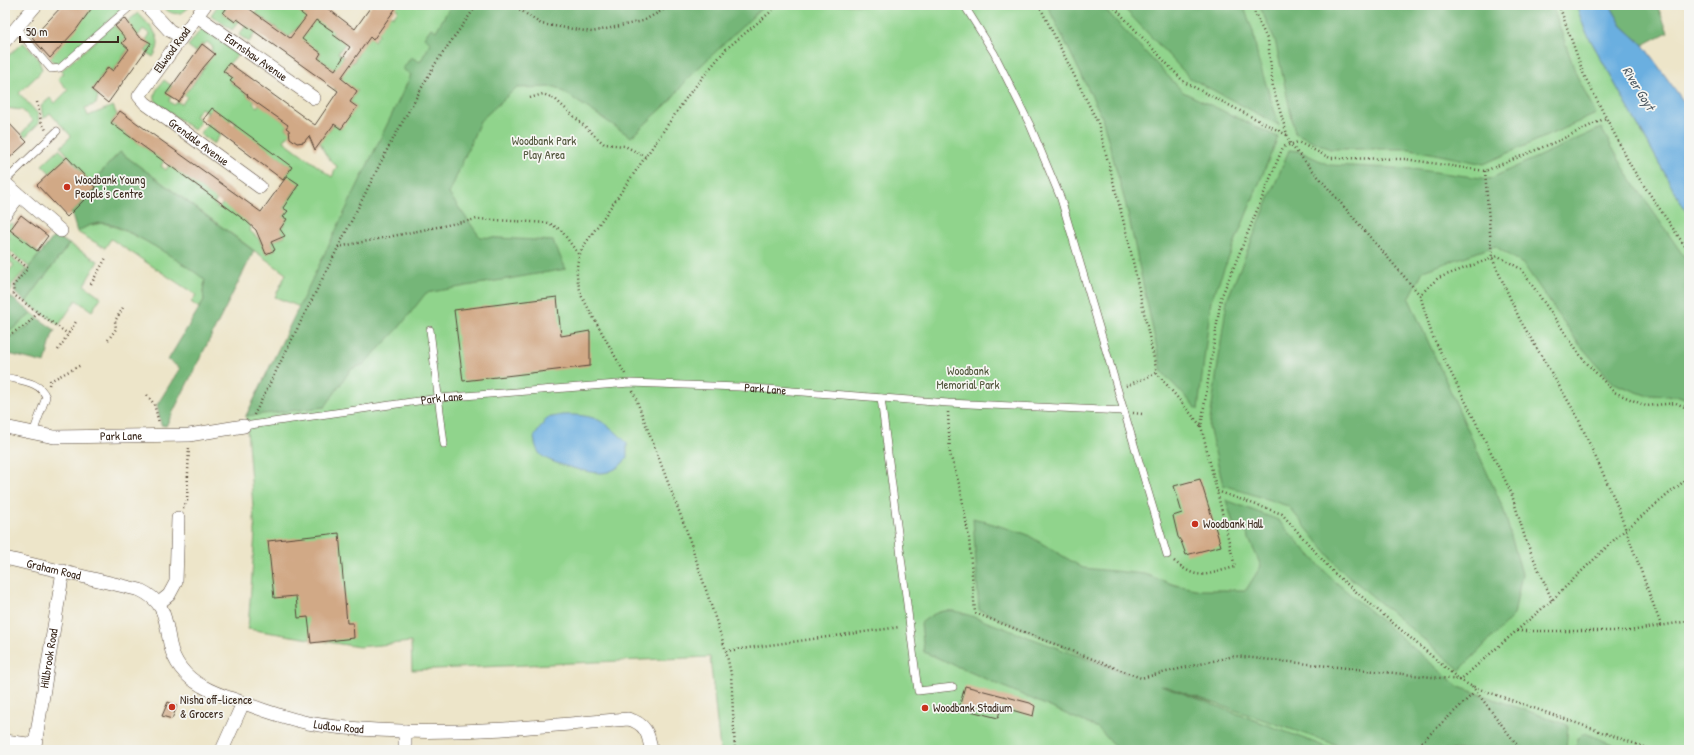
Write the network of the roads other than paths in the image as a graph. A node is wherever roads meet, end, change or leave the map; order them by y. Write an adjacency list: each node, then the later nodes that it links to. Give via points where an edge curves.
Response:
1 (36, 5): 6 (street)
2 (132, 5): 6 (lane, via 60,68 51,69)
3 (146, 5): 7 (street, via 169,30)
4 (964, 5): 21 (lane, via 994,53 1061,199)
5 (201, 10): 7 (street, Ellwood Road); 10 (street, Earnshaw Avenue)
6 (16, 28): 8 (street)
7 (181, 38): 9 (street, Ellwood Road)
8 (5, 41)
9 (139, 96): 13 (street, Grendale Avenue)
10 (314, 98)
11 (57, 131): 12 (lane)
12 (5, 182): 14 (street)
13 (260, 187)
14 (20, 196): 15 (street); 16 (street)
15 (5, 214)
16 (61, 231)
17 (430, 330): 19 (lane)
18 (5, 377): 24 (lane, via 34,384 43,389 46,397)
19 (439, 398): 20 (lane, Park Lane, via 630,383 739,387); 22 (lane, Park Lane); 25 (lane)
20 (882, 398): 21 (lane, Park Lane, via 948,404); 31 (lane, via 918,691)
21 (1124, 411): 27 (lane)
22 (246, 426): 24 (street, Park Lane, via 189,435 163,436 54,437)
23 (5, 427): 24 (street, Park Lane)
24 (33, 433)
25 (444, 444)
26 (178, 518): 30 (street, via 176,582 169,595)
27 (1166, 555)
28 (5, 558): 29 (street, Graham Road)
29 (63, 571): 30 (street, Graham Road, via 140,590); 34 (street, Hillbrook Road, via 35,745)
30 (159, 603): 32 (street, Ludlow Road, via 166,616 171,645 183,671 190,679 215,693)
31 (953, 687)
32 (243, 703): 33 (street, Ludlow Road, via 309,723); 35 (street)
33 (405, 731): 36 (street); 37 (street, Ludlow Road, via 512,728 628,719 640,723 650,737)
34 (5, 740)
35 (222, 750)
36 (405, 750)
37 (651, 750)

